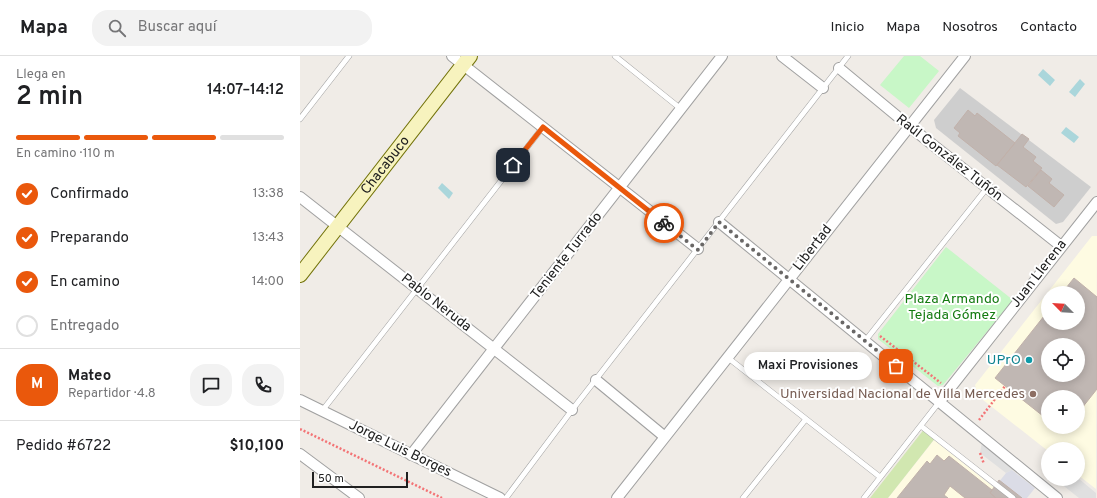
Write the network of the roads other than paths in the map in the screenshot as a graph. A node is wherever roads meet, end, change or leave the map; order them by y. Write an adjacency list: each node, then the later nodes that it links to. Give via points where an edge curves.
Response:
1 (349, 56): 12 (lane)
2 (452, 56): 8 (street)
3 (615, 56): 11 (lane)
4 (722, 56): 11 (street, Teniente Turrado)
5 (782, 56): 10 (street)
6 (848, 56): 9 (lane)
7 (965, 56): 13 (street, Libertad)
8 (466, 60): 14 (street); 20 (main road, Chacabuco)
9 (839, 68): 10 (lane); 13 (street, Raúl González Tuñón)
10 (823, 88): 19 (lane)
11 (681, 109): 15 (street, Teniente Turrado)
12 (300, 119)
13 (909, 126): 16 (street, Raúl González Tuñón); 24 (street, Libertad)
14 (543, 127): 15 (street); 25 (lane)
15 (620, 188): 22 (street); 27 (street, Teniente Turrado)
16 (987, 188): 21 (street, Raúl González Tuñón); 26 (lane)
17 (300, 197): 20 (street, Pablo Neruda)
18 (1095, 208): 21 (street, Juan Llerena)
19 (719, 222): 22 (lane); 24 (street)
20 (338, 226): 23 (main road, Chacabuco); 25 (street, Pablo Neruda)
21 (1061, 246): 31 (street, Juan Llerena)
22 (698, 250): 29 (lane)
23 (300, 275)
24 (789, 279): 26 (street); 28 (street, Libertad)
25 (417, 289): 27 (street, Pablo Neruda); 33 (lane)
26 (865, 341): 31 (street)
27 (494, 349): 32 (street, Pablo Neruda); 38 (street, Teniente Turrado)
28 (727, 357): 34 (lane); 36 (street, Libertad)
29 (596, 380): 32 (lane); 36 (street)
30 (300, 400): 33 (street, Jorge Luis Borges)
31 (940, 401): 35 (lane, Juan Llerena); 47 (street)
32 (572, 410): 42 (lane)
33 (322, 411): 38 (street, Jorge Luis Borges)
34 (806, 419): 39 (lane); 44 (lane)
35 (921, 426): 39 (lane, Juan Llerena); 46 (lane)
36 (665, 437): 43 (street, Libertad)
37 (300, 454): 40 (street)
38 (411, 455): 41 (street, Jorge Luis Borges)
39 (880, 477): 45 (lane, Juan Llerena)
40 (359, 498)
41 (500, 498)
42 (506, 498)
43 (617, 498)
44 (743, 498)
45 (864, 498)
46 (1014, 498)
47 (1057, 498)

